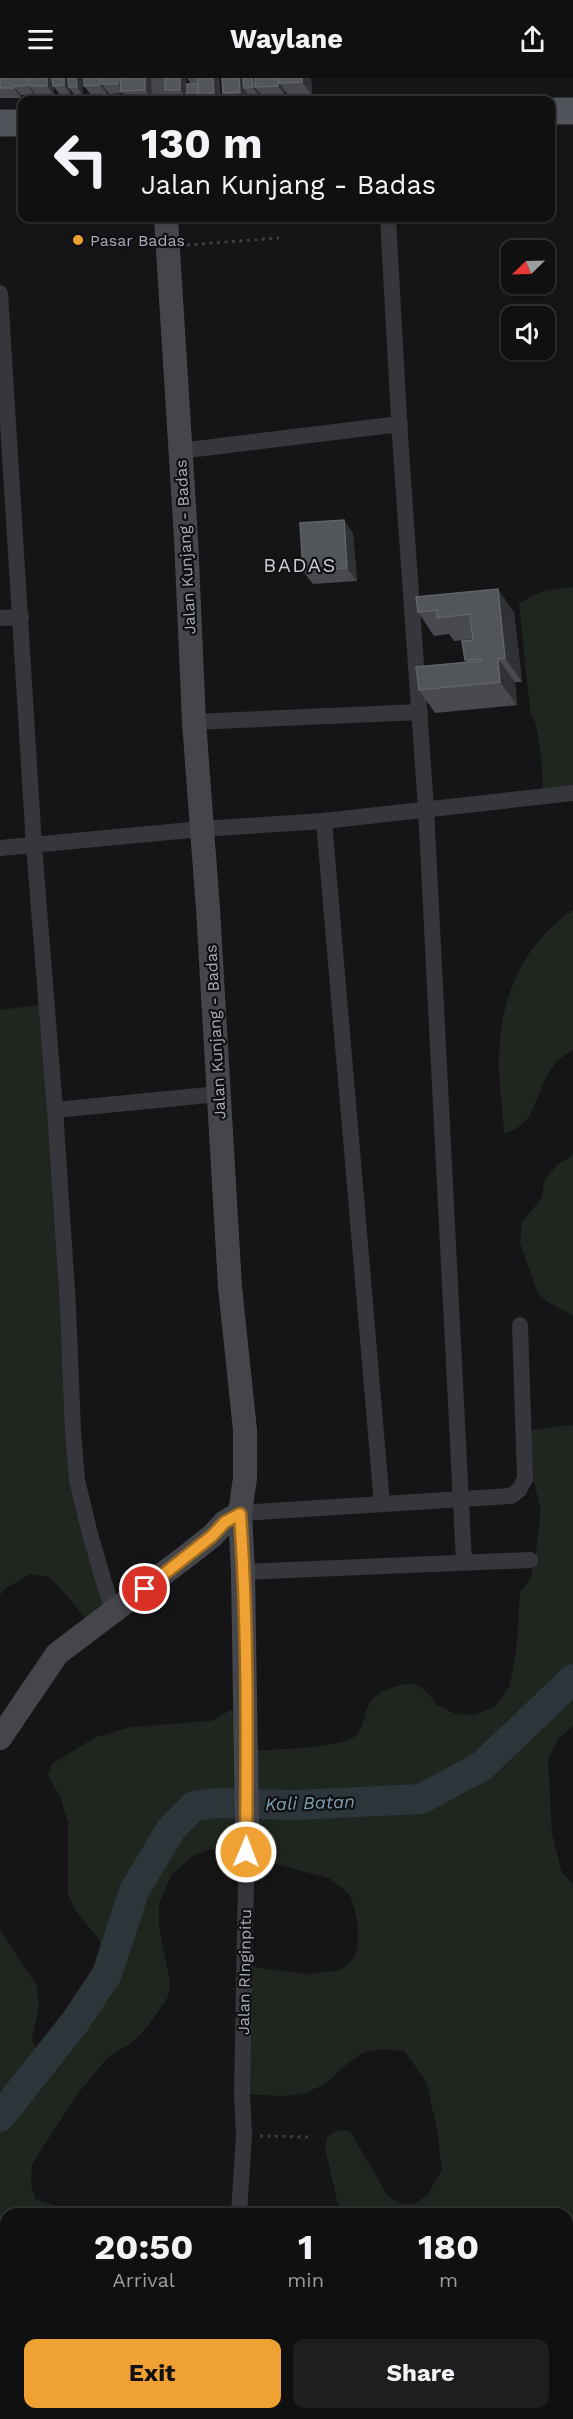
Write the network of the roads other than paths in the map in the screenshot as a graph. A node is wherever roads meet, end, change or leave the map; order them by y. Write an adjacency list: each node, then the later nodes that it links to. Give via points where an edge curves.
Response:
1 (159, 78): 2 (main road)
2 (161, 96)
3 (555, 111): 4 (main road)
4 (573, 111)
5 (0, 123): 6 (main road)
6 (18, 123)
7 (166, 222): 11 (main road, Jalan Kunjang - Badas)
8 (388, 222): 10 (street)
9 (0, 293): 12 (street)
10 (400, 424): 11 (street); 14 (street)
11 (180, 451): 15 (main road, Jalan Kunjang - Badas)
12 (21, 617): 13 (street); 20 (street)
13 (0, 618)
14 (420, 712): 15 (street); 17 (street)
15 (194, 722): 19 (main road, Jalan Kunjang - Badas)
16 (573, 793): 17 (street)
17 (426, 808): 18 (street); 25 (street)
18 (324, 821): 19 (street); 26 (street)
19 (201, 829): 20 (street); 22 (main road, Jalan Kunjang - Badas)
20 (34, 846): 21 (street); 23 (street)
21 (0, 848)
22 (219, 1094): 23 (street); 27 (main road, Jalan Kunjang - Badas, via 230,1287 245,1430)
23 (56, 1110): 31 (street, via 77,1480)
24 (520, 1325): 25 (street, via 525,1479 511,1496)
25 (461, 1498): 26 (street); 29 (street)
26 (382, 1504): 27 (street)
27 (240, 1514): 30 (main road, Jalan RInginpitu); 31 (main road)
28 (531, 1560): 29 (street)
29 (464, 1562): 30 (street)
30 (243, 1572): 33 (main road, Jalan RInginpitu)
31 (113, 1613): 32 (main road, via 57,1654)
32 (0, 1738)
33 (246, 1824): 34 (street, Jalan RInginpitu, via 244,2134)
34 (239, 2208)

